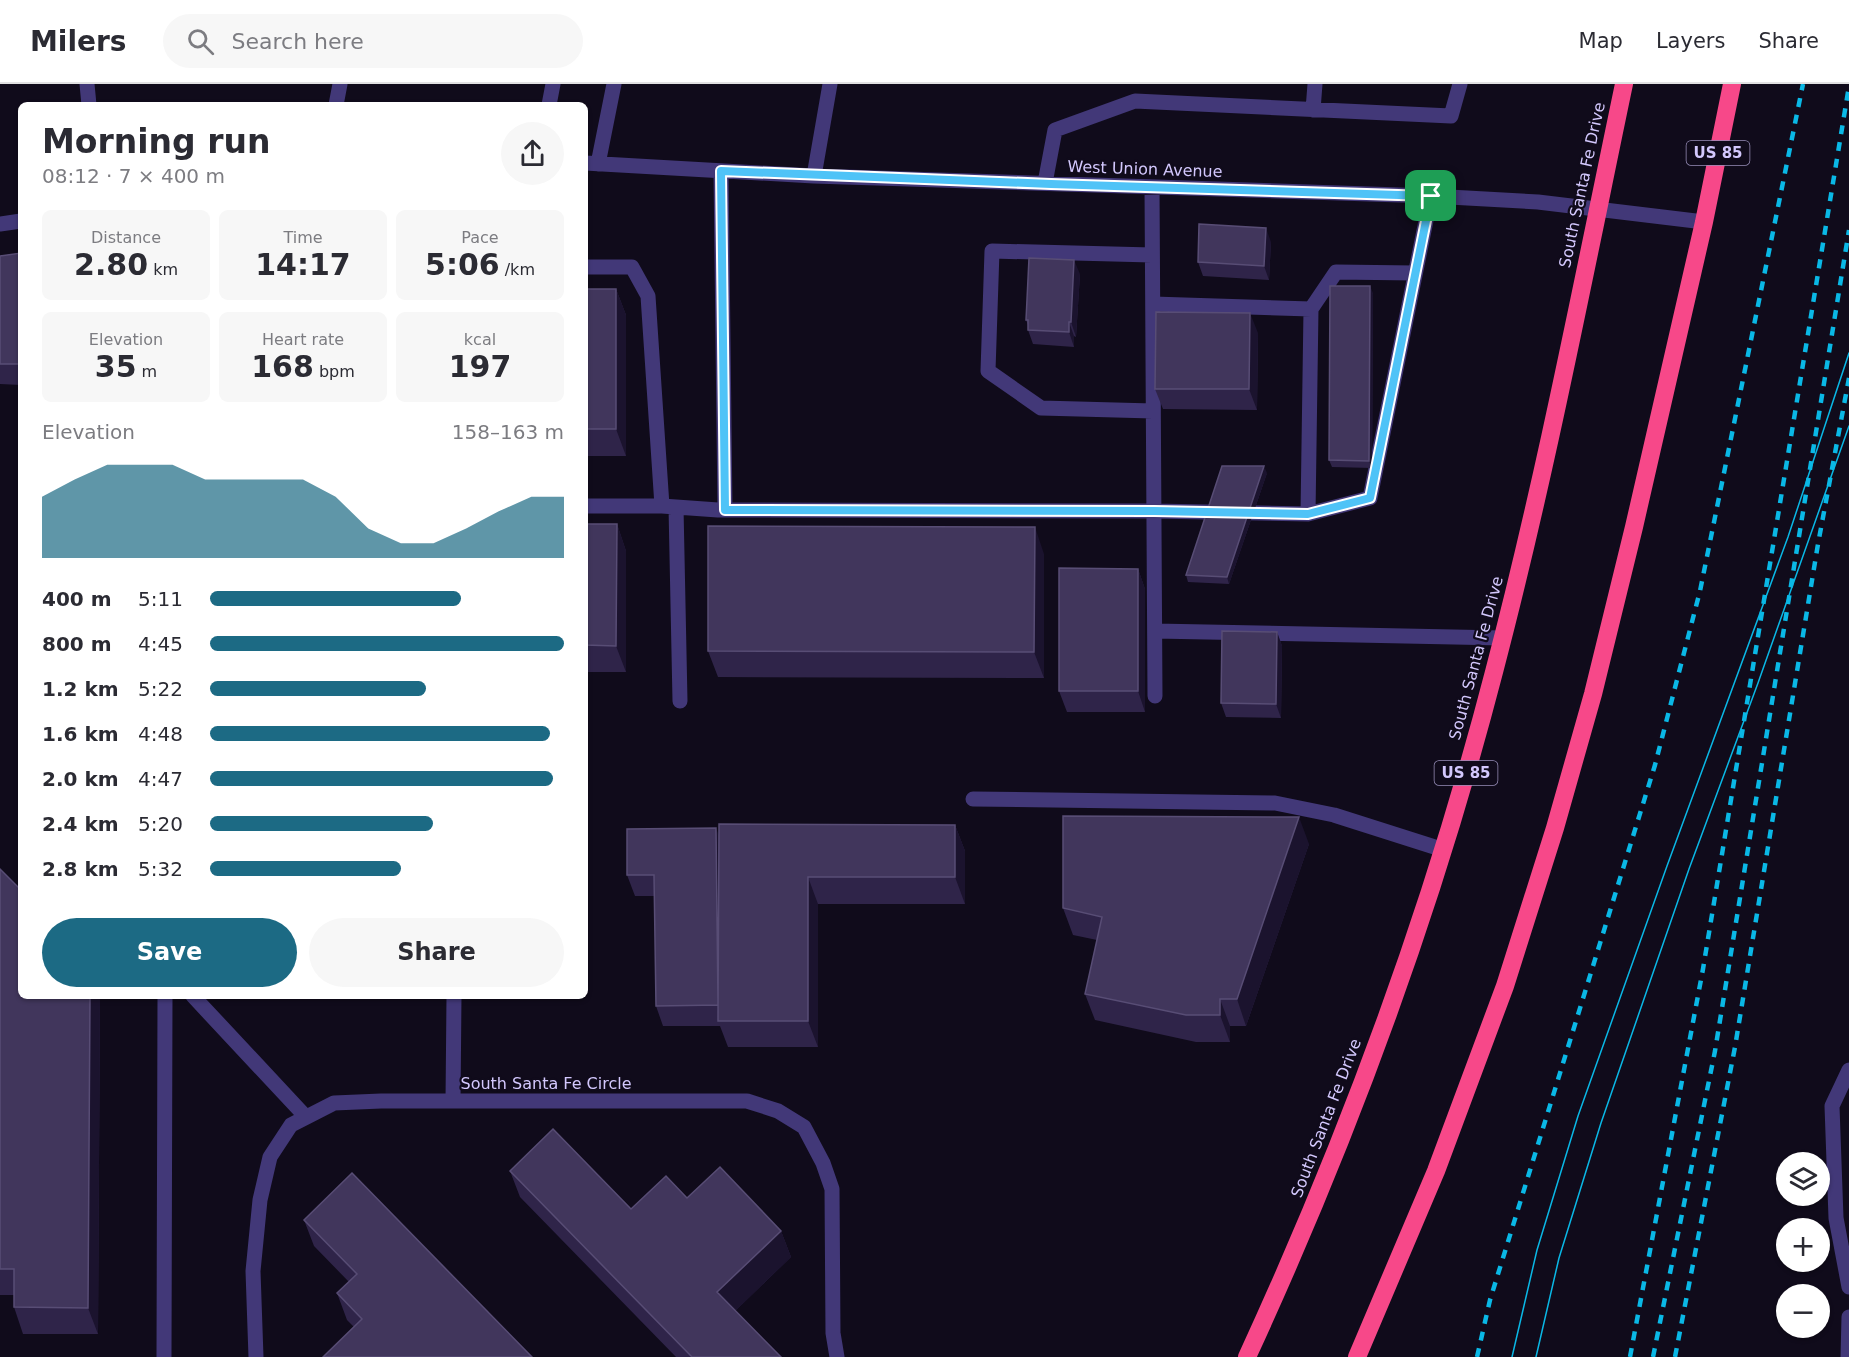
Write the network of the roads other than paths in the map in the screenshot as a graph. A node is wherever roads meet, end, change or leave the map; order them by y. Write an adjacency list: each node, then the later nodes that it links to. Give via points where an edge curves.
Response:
1 (87, 84): 10 (street)
2 (340, 84): 11 (street)
3 (553, 84): 12 (street)
4 (614, 84): 14 (street)
5 (831, 84): 16 (street)
6 (1315, 84): 13 (street)
7 (1460, 84): 13 (street, via 1451,116)
8 (1624, 84): 20 (highway, South Santa Fe Drive / US 85)
9 (1732, 84): 22 (highway, US 85)
10 (89, 102)
11 (337, 102)
12 (550, 102)
13 (1313, 110): 17 (street, via 1135,101 1055,130)
14 (591, 164): 15 (street, West Union Avenue)
15 (721, 171): 16 (street, West Union Avenue); 32 (street)
16 (814, 176): 17 (street, West Union Avenue)
17 (1045, 183): 18 (street, West Union Avenue)
18 (1152, 187): 19 (street, West Union Avenue); 24 (street)
19 (1431, 196): 20 (street, West Union Avenue); 26 (street)
20 (1598, 209): 22 (street, West Union Avenue); 36 (highway, South Santa Fe Drive / US 85)
21 (18, 221): 23 (street)
22 (1704, 222): 56 (highway, US 85, via 1635,527 1555,828 1504,986 1436,1171)
23 (0, 224)
24 (1152, 255): 27 (street); 29 (street, via 992,250 988,371 1041,408)
25 (588, 267): 31 (street, via 632,267 648,296)
26 (1415, 273): 28 (street, via 1336,272); 34 (street, via 1370,498)
27 (1152, 304): 28 (street); 29 (street)
28 (1311, 309): 34 (street)
29 (1153, 411): 33 (street)
30 (588, 506): 31 (street)
31 (669, 507): 32 (street); 38 (street)
32 (725, 510): 33 (street)
33 (1154, 511): 34 (street); 35 (street)
34 (1308, 514)
35 (1155, 631): 36 (street); 37 (street)
36 (1503, 638): 40 (highway, South Santa Fe Drive / US 85)
37 (1155, 696)
38 (680, 701)
39 (973, 799): 40 (street, via 1275,803 1334,814)
40 (1444, 850): 49 (highway, South Santa Fe Drive / US 85, via 1328,1171)
41 (165, 999): 51 (street)
42 (196, 999): 46 (street)
43 (454, 999): 45 (street)
44 (1849, 1070): 47 (street, via 1832,1106)
45 (453, 1101): 46 (street, South Santa Fe Circle, via 334,1103); 53 (street, South Santa Fe Circle, via 747,1101 778,1111 804,1127 832,1189)
46 (306, 1117): 52 (street, South Santa Fe Circle, via 291,1125 270,1157 260,1200 253,1271)
47 (1842, 1216): 48 (street)
48 (1849, 1287)
49 (1266, 1317): 54 (highway); 55 (highway, South Santa Fe Drive / US 85)
50 (1849, 1317): 57 (street)
51 (164, 1357)
52 (256, 1357)
53 (837, 1357)
54 (1238, 1357)
55 (1247, 1357)
56 (1357, 1357)
57 (1848, 1357)

